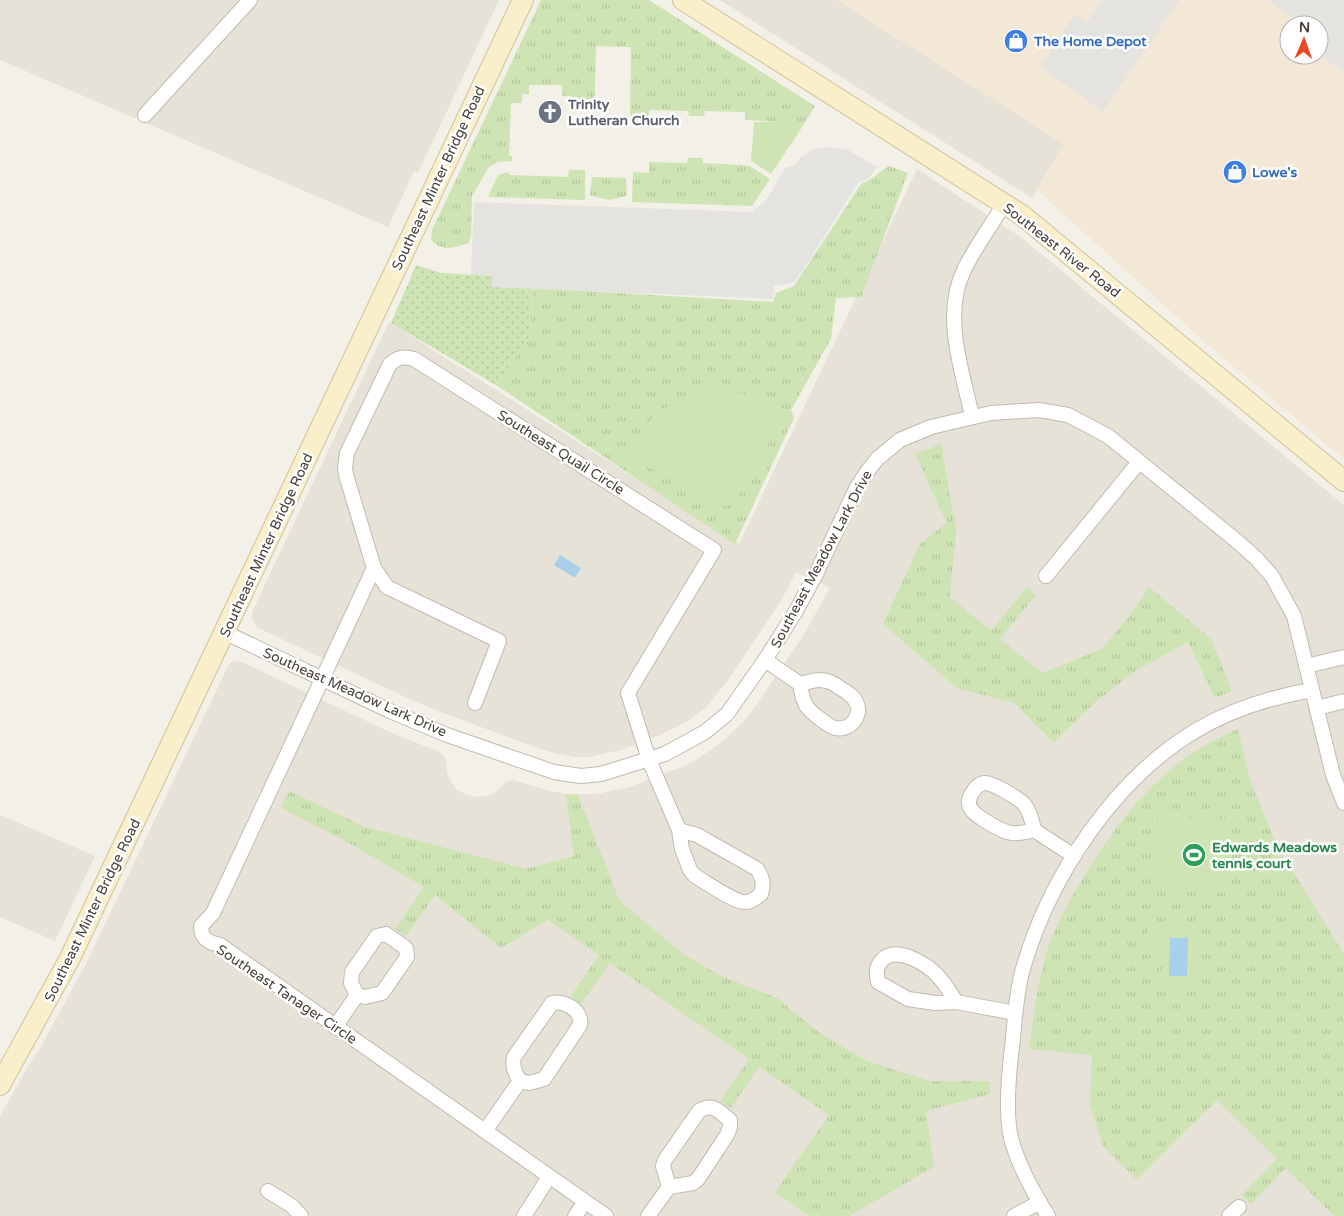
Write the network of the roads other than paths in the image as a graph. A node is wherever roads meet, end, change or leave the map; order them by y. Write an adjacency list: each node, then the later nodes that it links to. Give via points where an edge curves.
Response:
1 (250, 0): 4 (street)
2 (522, 0): 11 (main road, Southeast Minter Bridge Road)
3 (683, 0): 5 (main road, Southeast River Road)
4 (145, 115)
5 (1004, 204): 6 (street, via 964,270 958,286 954,319 956,342); 8 (main road, Southeast River Road, via 1024,216)
6 (972, 416): 7 (street, Southeast Meadow Lark Drive, via 1039,410 1068,415 1108,436); 13 (street, Southeast Meadow Lark Drive, via 931,427 900,440 877,459 856,489 800,604)
7 (1139, 462): 10 (street); 14 (street, Southeast Meadow Lark Drive, via 1238,542 1272,576 1294,616)
8 (1344, 481)
9 (374, 568): 15 (street); 19 (street, Southeast Quail Circle, via 387,587 500,641); 21 (street, Southeast Quail Circle, via 346,475 345,460 390,364 395,359 407,357 714,550 628,693)
10 (1046, 576)
11 (224, 632): 15 (street, Southeast Meadow Lark Drive); 31 (main road, Southeast Minter Bridge Road, via 70,958)
12 (1344, 658): 14 (street)
13 (765, 660): 16 (street); 21 (street, Southeast Meadow Lark Drive, via 727,714 705,732)
14 (1306, 666): 17 (street, Southeast Meadow Lark Drive)
15 (322, 679): 21 (street, Southeast Meadow Lark Drive, via 447,735 554,772 581,776 601,774); 29 (street, Southeast Tanager Circle, via 213,913 201,926 201,933 212,944 220,945)
16 (800, 684)
17 (1312, 690): 20 (street, Southeast Meadow Lark Drive); 25 (street, via 1259,702 1195,731 1146,768 1124,790)
18 (1344, 701): 20 (street)
19 (474, 703)
20 (1317, 708): 22 (street, Southeast Meadow Lark Drive, via 1333,775)
21 (649, 760): 23 (street)
22 (1344, 803)
23 (679, 830): 23 (street, via 682,849 694,876 745,902 761,894 764,884 757,869 697,835)
24 (1034, 830): 24 (street, via 1025,804 993,784 976,786 969,799 974,814 1005,833); 25 (street)
25 (1074, 856): 28 (street, via 1035,933 1024,966)
26 (357, 995): 26 (street, via 365,997 382,993 407,956 406,948 386,934 377,936 352,972 353,989); 29 (street)
27 (956, 1002): 27 (street, via 908,999 878,982 876,972 880,962 897,953 909,957 936,974); 28 (street)
28 (1015, 1013): 37 (street, via 1010,1065 1011,1136 1017,1157)
29 (335, 1027): 32 (street, Southeast Tanager Circle)
30 (520, 1081): 30 (street, via 529,1083 544,1079 580,1025 580,1014 564,1003 552,1003 514,1057 513,1064); 32 (street)
31 (0, 1085)
32 (485, 1131): 33 (street, Southeast Tanager Circle)
33 (549, 1177): 36 (street, Southeast Tanager Circle); 39 (street)
34 (669, 1187): 34 (street, via 693,1183 698,1179 727,1135 730,1120 711,1106 699,1111 665,1160 663,1166); 42 (street)
35 (268, 1191): 38 (street, via 292,1206)
36 (585, 1202): 40 (street); 41 (street, Southeast Tanager Circle)
37 (1040, 1202): 43 (street); 44 (street)
38 (301, 1216)
39 (524, 1216)
40 (575, 1216)
41 (606, 1216)
42 (648, 1216)
43 (1014, 1216)
44 (1048, 1216)

